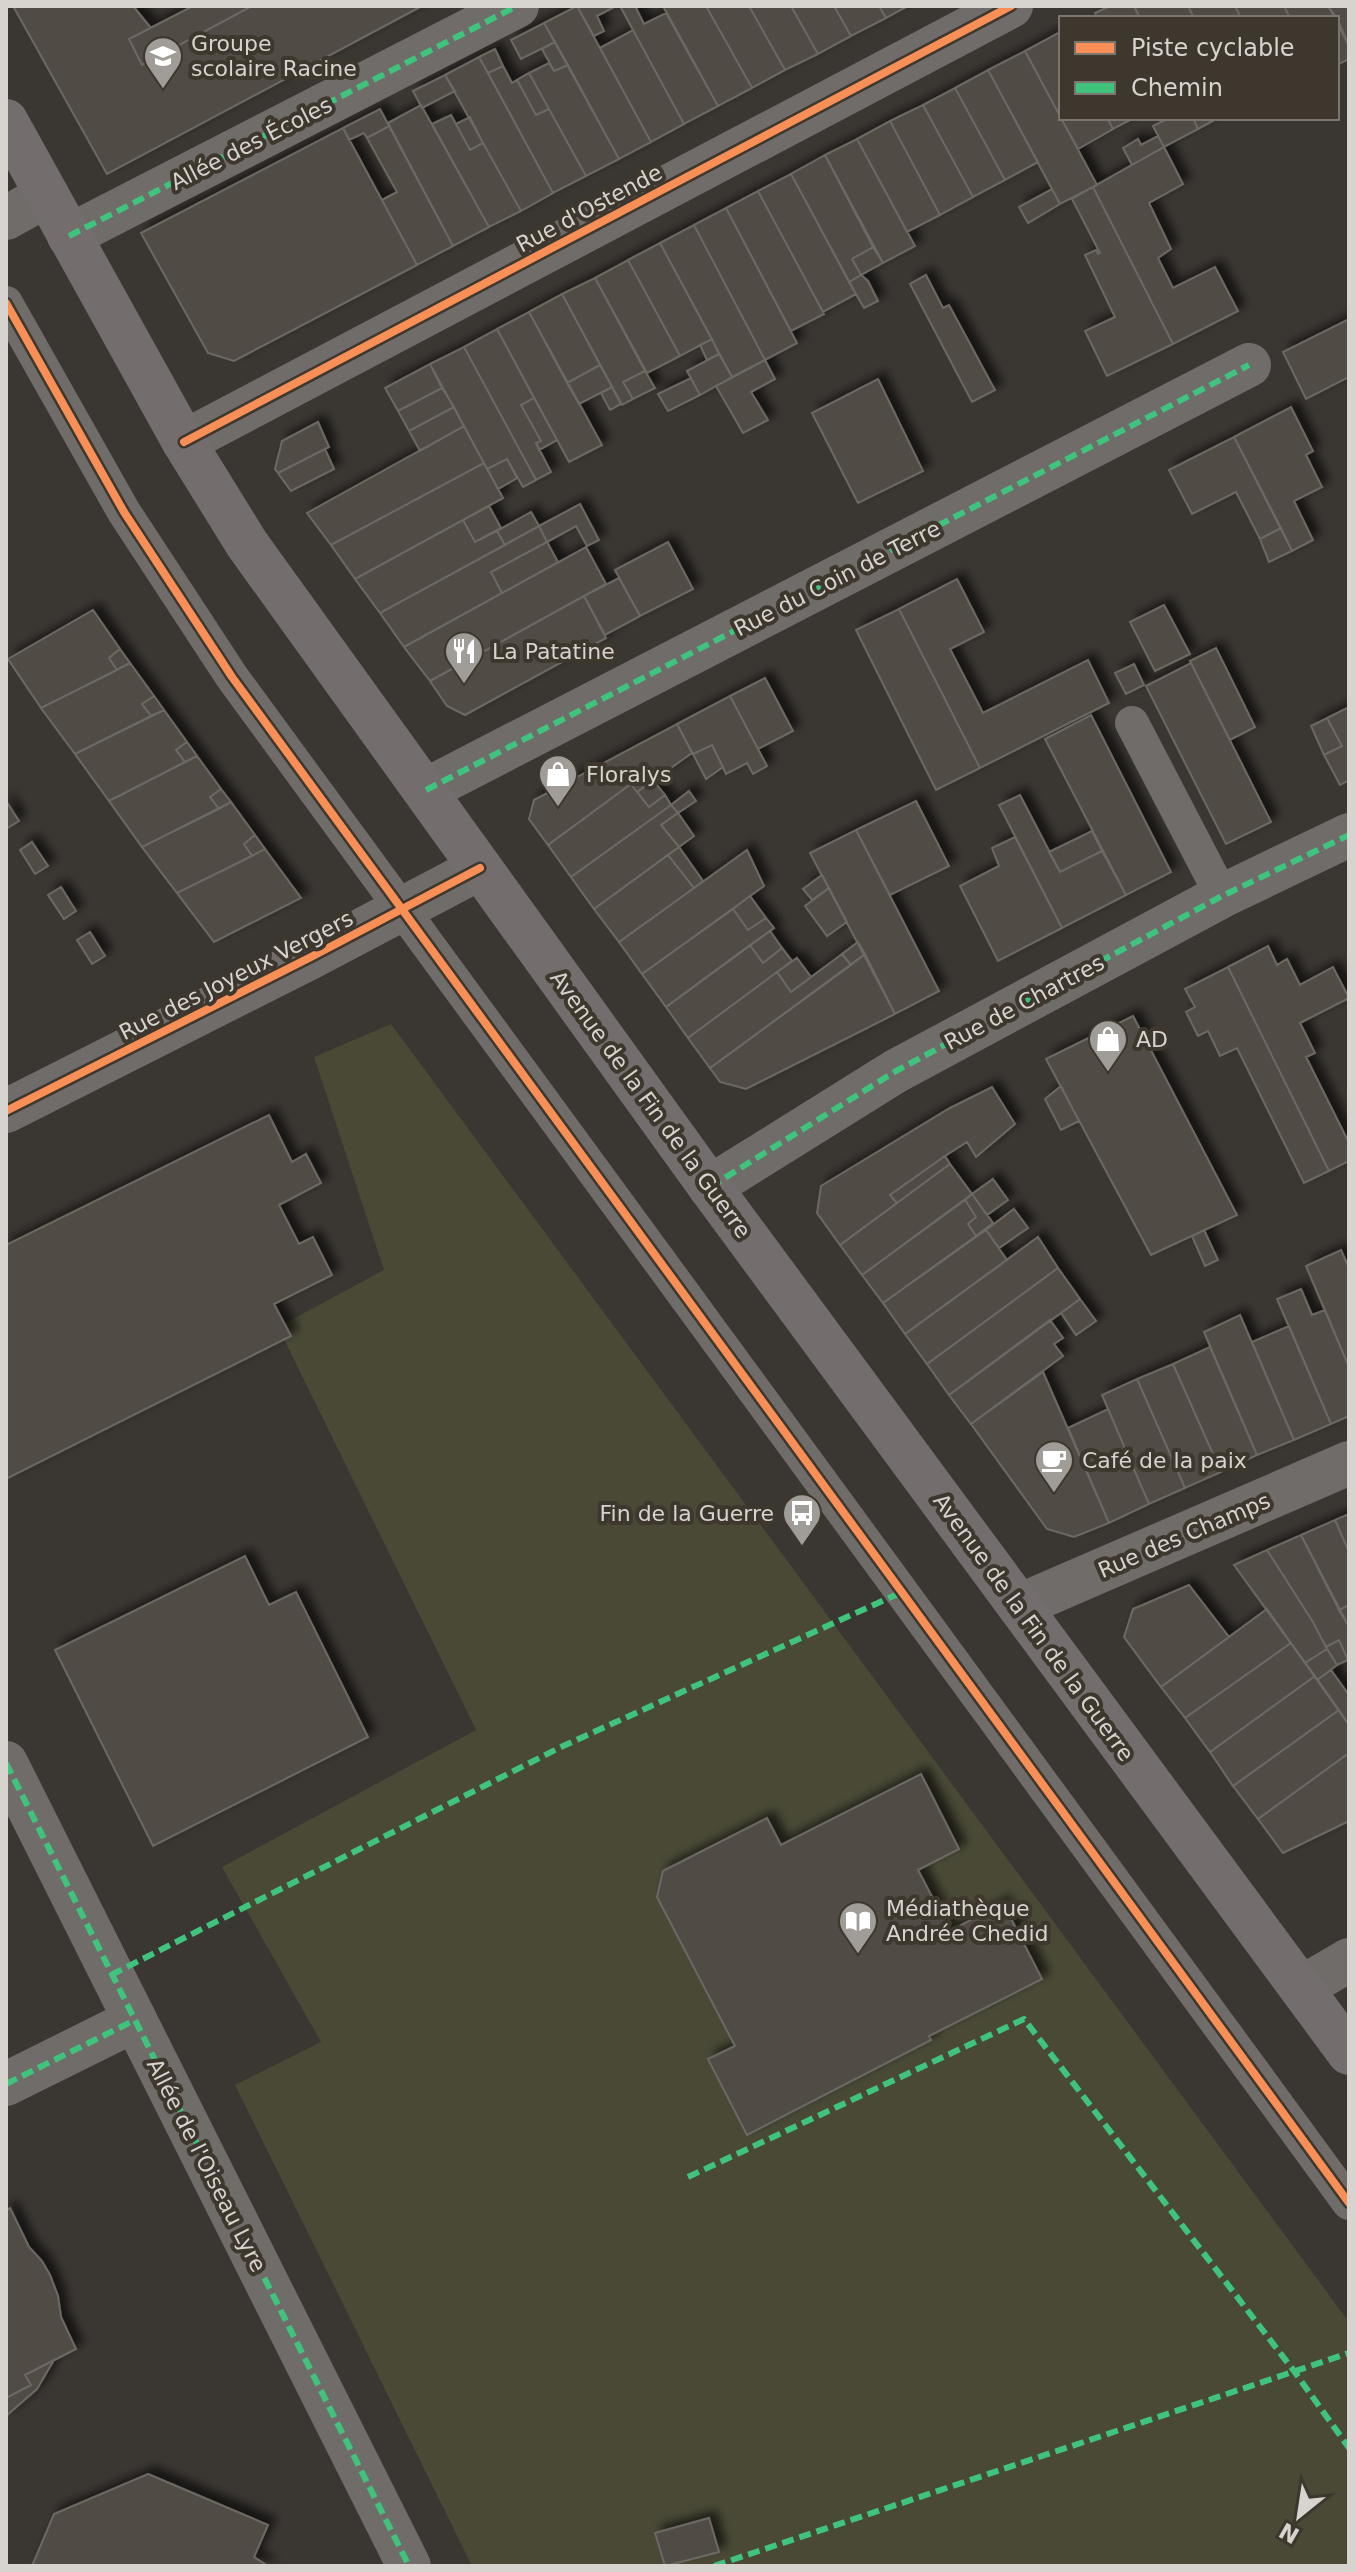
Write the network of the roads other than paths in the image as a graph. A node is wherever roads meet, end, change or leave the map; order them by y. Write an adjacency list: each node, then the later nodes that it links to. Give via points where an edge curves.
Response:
1 (517, 6): 6 (street, Allée des Écoles)
2 (1011, 6): 9 (street, Rue d'Ostende)
3 (6, 121): 4 (main road, Avenue de la Fin de la Guerre)
4 (47, 195): 5 (street); 6 (main road, Avenue de la Fin de la Guerre)
5 (6, 218)
6 (69, 236): 9 (main road, Avenue de la Fin de la Guerre)
7 (6, 303): 15 (lane, via 174,590)
8 (1249, 365): 11 (street, Rue du Coin de Terre)
9 (184, 442): 11 (main road, Avenue de la Fin de la Guerre, via 247,544)
10 (1132, 723): 14 (lane)
11 (426, 790): 13 (main road, Avenue de la Fin de la Guerre)
12 (1349, 835): 14 (street, Rue de Chartres)
13 (480, 868): 15 (street, Rue des Joyeux Vergers); 17 (main road, Avenue de la Fin de la Guerre)
14 (1222, 896): 17 (street, Rue de Chartres, via 896,1071)
15 (402, 910): 16 (street, Rue des Joyeux Vergers); 26 (lane)
16 (6, 1111)
17 (710, 1187): 19 (main road, Avenue de la Fin de la Guerre)
18 (1349, 1463): 19 (street, Rue des Champs)
19 (1019, 1606): 22 (main road, Avenue de la Fin de la Guerre)
20 (6, 1763): 23 (street, Allée de l'Oiseau Lyre)
21 (1349, 1960): 22 (street)
22 (1301, 1988): 24 (main road, Avenue de la Fin de la Guerre)
23 (135, 2020): 25 (street); 27 (street, Allée de l'Oiseau Lyre)
24 (1349, 2053)
25 (6, 2084)
26 (1349, 2203)
27 (409, 2566)

